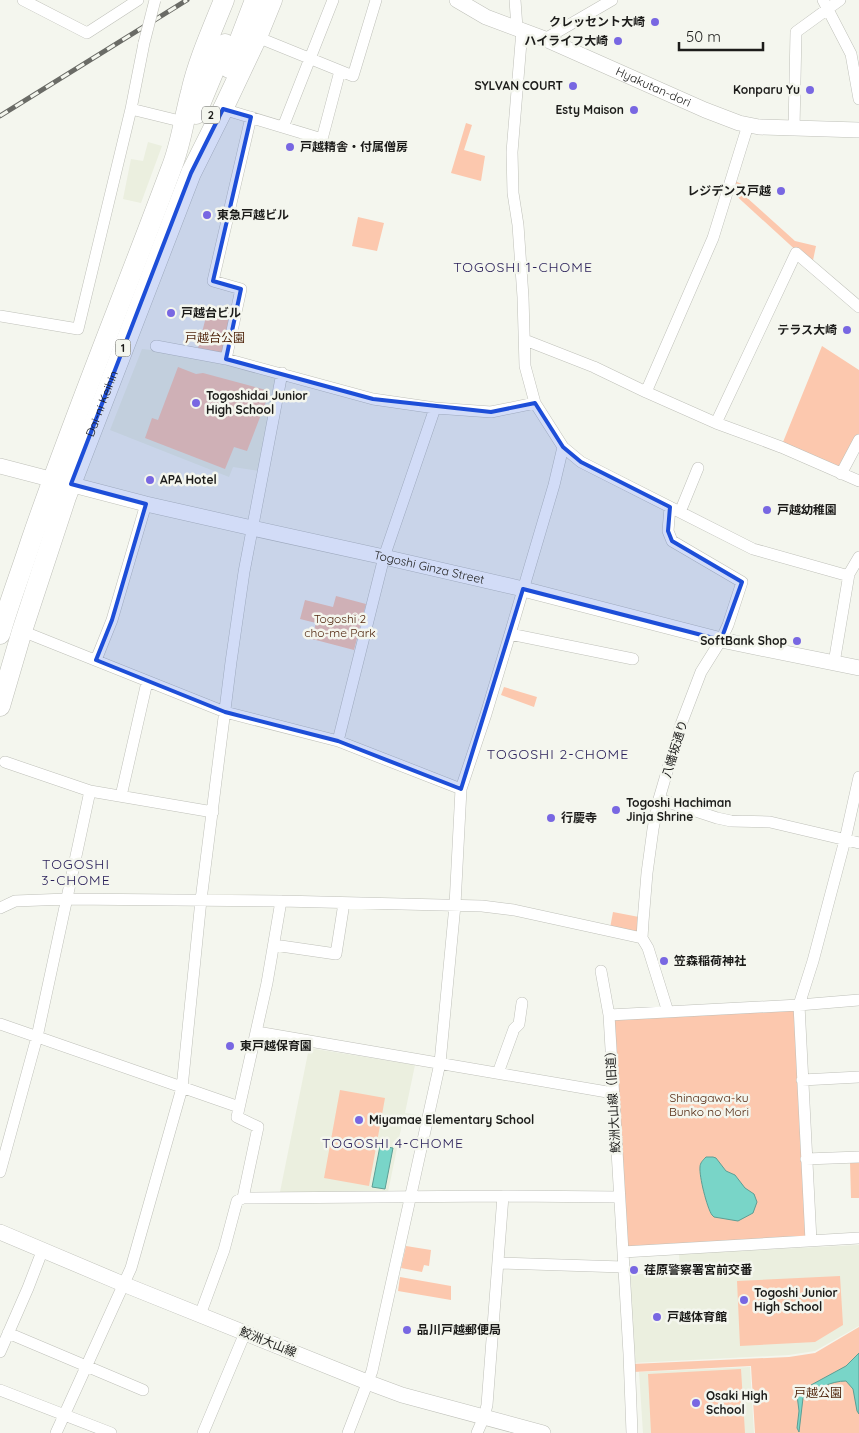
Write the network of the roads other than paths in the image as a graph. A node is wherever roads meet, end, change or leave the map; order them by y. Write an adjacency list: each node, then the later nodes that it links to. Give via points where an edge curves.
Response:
1 (22, 0): 2 (street, via 87,33)
2 (138, 0)
3 (155, 0): 23 (street, bridge)
4 (224, 0): 25 (highway, Dai-ni Keihin / 1, via 199,63)
5 (242, 0): 18 (highway, 2)
6 (255, 0): 18 (highway, 2)
7 (272, 0): 16 (highway, Dai-ni Keihin / 1)
8 (333, 0): 19 (street)
9 (376, 0): 20 (street, via 353,76)
10 (457, 0): 15 (street, Hyakutan-dori, via 486,17)
11 (515, 0): 15 (street)
12 (612, 0): 17 (street)
13 (840, 0): 14 (street)
14 (826, 5): 21 (street, via 851,54); 28 (street, via 796,32)
15 (519, 29): 17 (street, Hyakutan-dori); 33 (street, via 512,152)
16 (257, 36): 19 (street); 22 (highway, Dai-ni Keihin / 1)
17 (545, 39): 26 (street, Hyakutan-dori, via 705,110)
18 (227, 54): 30 (highway, 2, via 210,116)
19 (310, 58): 20 (street); 27 (street)
20 (340, 71): 27 (street, via 322,139)
21 (859, 99)
22 (223, 109): 24 (street); 30 (highway, Dai-ni Keihin / 1)
23 (131, 110): 25 (street); 32 (street, via 78,329)
24 (251, 117): 27 (street); 35 (street, via 213,281 241,289)
25 (184, 122): 30 (highway, Dai-ni Keihin / 1)
26 (748, 125): 28 (street, Hyakutan-dori); 37 (street, via 713,238)
27 (283, 127)
28 (794, 129): 29 (street, Hyakutan-dori)
29 (859, 130)
30 (182, 170): 46 (highway, Dai-ni Keihin / 1, via 139,255 106,337)
31 (859, 307): 40 (street, via 796,253)
32 (0, 316)
33 (525, 340): 37 (street); 38 (street, via 525,366)
34 (156, 346): 35 (street)
35 (226, 359): 36 (street)
36 (282, 373): 39 (street, via 373,399); 50 (street)
37 (646, 392): 40 (street)
38 (535, 404): 39 (street, via 491,412); 42 (street)
39 (435, 408): 51 (street)
40 (716, 424): 45 (street)
41 (859, 440): 45 (street)
42 (563, 447): 49 (street, via 581,462); 54 (street)
43 (0, 466): 46 (street, Togoshi Ginza Street)
44 (698, 468): 49 (street)
45 (842, 474): 47 (street)
46 (62, 482): 48 (street, Togoshi Ginza Street); 55 (highway, Dai-ni Keihin / 1); 56 (highway, Dai-ni Keihin / 1)
47 (859, 482)
48 (146, 504): 50 (street, Togoshi Ginza Street); 60 (street, via 112,620)
49 (675, 509): 53 (street, via 753,549); 58 (street, 八幡坂通り, via 668,531 672,541 742,582)
50 (252, 528): 51 (street, Togoshi Ginza Street); 65 (street)
51 (384, 557): 54 (street, Togoshi Ginza Street); 66 (street)
52 (859, 557): 53 (street)
53 (852, 575): 61 (street)
54 (523, 589): 57 (street); 58 (street, Togoshi Ginza Street)
55 (1, 628)
56 (22, 631): 60 (street); 64 (highway, Dai-ni Keihin / 1)
57 (510, 634): 59 (street); 69 (street)
58 (722, 640): 61 (street, Togoshi Ginza Street); 72 (street, 八幡坂通り, via 701,672 680,727)
59 (633, 659)
60 (96, 660): 63 (street)
61 (834, 663): 62 (street, Togoshi Ginza Street)
62 (859, 668)
63 (147, 682): 65 (street); 71 (street)
64 (0, 706)
65 (225, 712): 66 (street); 73 (street)
66 (338, 741): 69 (street)
67 (5, 762): 70 (street)
68 (859, 777): 74 (street)
69 (461, 789): 80 (street)
70 (90, 791): 71 (street); 76 (street)
71 (121, 796): 73 (street)
72 (660, 799): 74 (street, via 717,818 770,822); 82 (street, 八幡坂通り, via 647,873)
73 (213, 812): 77 (street)
74 (845, 840): 75 (street); 87 (street)
75 (859, 843)
76 (67, 899): 77 (street); 81 (street, via 15,901); 92 (street)
77 (201, 900): 78 (street); 97 (street)
78 (281, 901): 79 (street); 83 (street)
79 (344, 903): 80 (street); 83 (street, via 336,954)
80 (455, 905): 82 (street, via 514,910); 93 (street)
81 (0, 908)
82 (642, 938): 88 (street, 八幡坂通り)
83 (274, 945): 91 (street)
84 (601, 971): 89 (street, 鮫洲大山線（旧道）)
85 (859, 1000): 87 (street)
86 (522, 1003): 94 (street, via 519,1024 514,1029)
87 (799, 1005): 88 (street); 96 (street)
88 (668, 1012): 89 (street)
89 (609, 1015): 98 (street, 鮫洲大山線（旧道）)
90 (0, 1024): 92 (street)
91 (256, 1032): 93 (street); 99 (street)
92 (37, 1037): 97 (street); 102 (street)
93 (440, 1063): 94 (street); 104 (street)
94 (498, 1073): 98 (street)
95 (859, 1077): 96 (street)
96 (802, 1080): 101 (street)
97 (182, 1088): 99 (street); 114 (street, via 131,1268)
98 (613, 1093): 105 (street, 鮫洲大山線（旧道）)
99 (239, 1107): 106 (street, via 237,1117 258,1127)
100 (859, 1157): 101 (street)
101 (806, 1159): 109 (street)
102 (0, 1172)
103 (503, 1196): 104 (street); 105 (street); 112 (street)
104 (411, 1197): 106 (street); 120 (street)
105 (619, 1197): 111 (street, 鮫洲大山線（旧道）)
106 (243, 1198): 115 (street, via 237,1201 224,1250)
107 (0, 1232): 110 (street, 鮫洲大山線)
108 (859, 1238): 109 (street)
109 (812, 1241): 111 (street)
110 (43, 1250): 114 (street, 鮫洲大山線); 116 (street)
111 (623, 1252): 113 (street, 鮫洲大山線（旧道）)
112 (499, 1262): 113 (street); 124 (street, via 488,1405)
113 (623, 1267): 131 (street, 鮫洲大山線（旧道）)
114 (123, 1284): 115 (street, 鮫洲大山線); 119 (street)
115 (200, 1315): 117 (street, 鮫洲大山線)
116 (8, 1333): 118 (street); 119 (street)
117 (245, 1333): 120 (street, 鮫洲大山線); 127 (street)
118 (0, 1352)
119 (87, 1366): 122 (street); 123 (street)
120 (367, 1382): 124 (street, 鮫洲大山線); 128 (street)
121 (0, 1390): 123 (street)
122 (144, 1390)
123 (64, 1414): 125 (street); 126 (street)
124 (484, 1417): 129 (street); 130 (street, 鮫洲大山線)
125 (56, 1433)
126 (109, 1433)
127 (202, 1433)
128 (348, 1433)
129 (477, 1433)
130 (543, 1433)
131 (632, 1433)

